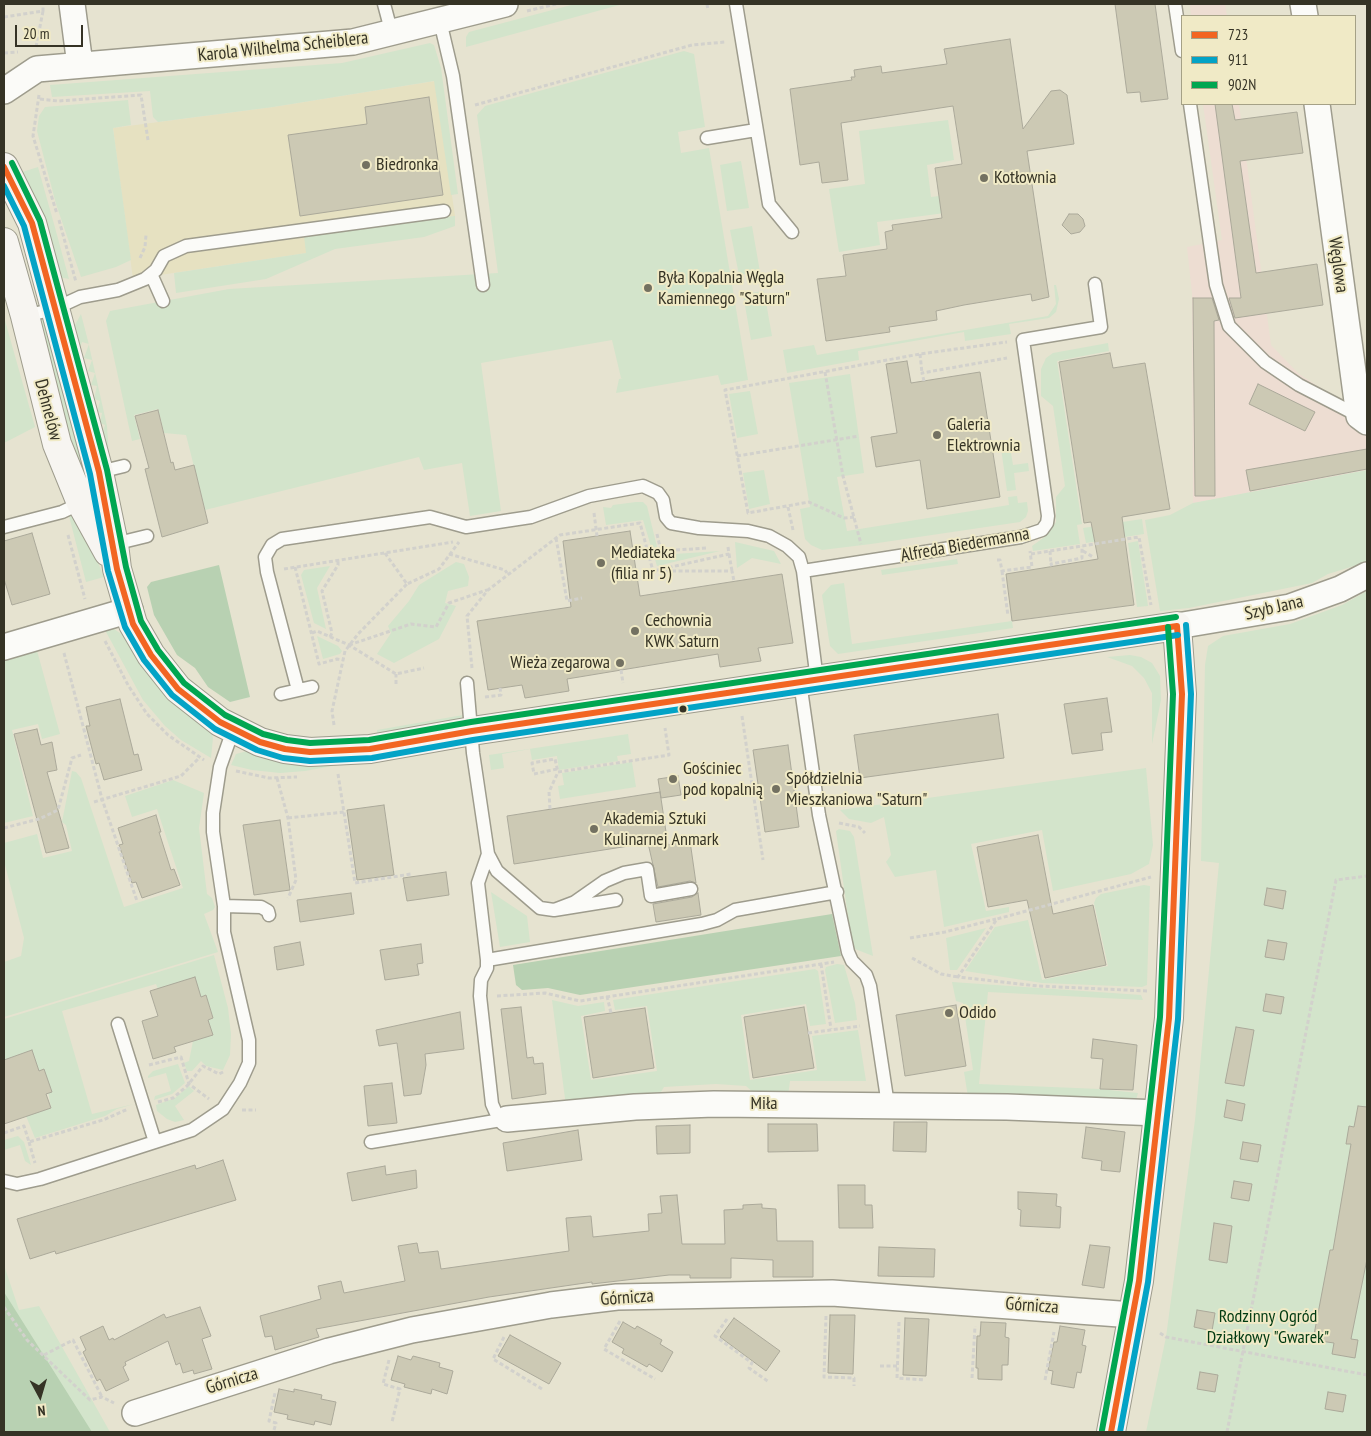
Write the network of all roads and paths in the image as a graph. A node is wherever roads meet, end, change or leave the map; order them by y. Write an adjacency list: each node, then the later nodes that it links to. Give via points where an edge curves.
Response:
1 (42, 4): 9 (path)
2 (72, 4): 16 (street)
3 (384, 4): 12 (lane)
4 (501, 4): 11 (street, Karola Wilhelma Scheiblera)
5 (707, 4): 8 (path)
6 (736, 4): 22 (lane)
7 (1176, 4): 14 (lane)
8 (708, 10)
9 (43, 11): 10 (path); 15 (path)
10 (4, 17)
11 (440, 21): 12 (street, Karola Wilhelma Scheiblera); 35 (lane, via 454,76)
12 (392, 34): 16 (street, Karola Wilhelma Scheiblera, via 309,47)
13 (732, 40): 21 (path, via 692,45)
14 (1181, 43)
15 (36, 60): 16 (street, Karola Wilhelma Scheiblera); 17 (street, Karola Wilhelma Scheiblera); 18 (path)
16 (80, 65)
17 (4, 91)
18 (40, 99): 24 (path, via 58,101 141,96); 33 (path, via 34,115 33,136)
19 (1190, 105): 48 (lane, via 1216,286 1229,326 1265,362 1299,385)
20 (1317, 105): 48 (street, Węglowa)
21 (472, 106)
22 (756, 130): 23 (lane); 27 (lane, via 769,204)
23 (707, 138)
24 (148, 140)
25 (4, 167): 38 (street, Dehnelów, via 32,223)
26 (444, 211): 31 (lane, via 186,246 164,256)
27 (792, 232)
28 (146, 235): 30 (path)
29 (4, 242): 39 (street, Dehnelów)
30 (139, 261)
31 (151, 274): 36 (lane, via 118,290); 37 (lane)
32 (86, 282): 33 (path)
33 (77, 283): 36 (path)
34 (1095, 284): 40 (lane, via 1101,327)
35 (483, 285)
36 (80, 297): 38 (lane)
37 (163, 301)
38 (54, 309): 39 (lane); 72 (street, Dehnelów, via 111,469)
39 (25, 316): 52 (street, Dehnelów, via 57,444)
40 (1023, 340): 41 (path); 58 (lane, Alfreda Biedermanna, via 1048,516 1042,530)
41 (1003, 342): 42 (path); 43 (path)
42 (920, 354): 45 (path); 46 (path)
43 (1007, 358): 44 (path); 46 (path)
44 (1009, 368)
45 (825, 372): 50 (path); 51 (path, via 725,390)
46 (922, 373): 47 (path)
47 (924, 381)
48 (1363, 419)
49 (859, 436): 50 (path)
50 (836, 439): 51 (path); 54 (path)
51 (737, 456): 54 (path, via 748,513 809,502 844,518)
52 (81, 503): 55 (lane, via 62,512); 72 (street, Dehnelów)
53 (592, 505): 56 (path)
54 (854, 517): 76 (path)
55 (4, 527)
56 (597, 530): 60 (path); 61 (path); 78 (path, via 640,523)
57 (657, 532): 65 (path, via 661,551)
58 (1028, 535): 71 (path); 76 (lane, Alfreda Biedermanna)
59 (147, 536): 72 (lane)
60 (597, 536)
61 (556, 538): 83 (path); 88 (path, via 567,601)
62 (468, 540): 63 (path)
63 (459, 542): 68 (path); 69 (path)
64 (718, 547): 70 (path, via 728,546)
65 (709, 548)
66 (1083, 549): 67 (path); 67 (path, via 1080,559 1052,565); 73 (path); 90 (path, via 1140,537)
67 (1050, 551): 71 (path)
68 (385, 553): 74 (path); 86 (path)
69 (450, 554): 83 (path, via 505,570); 86 (path, via 438,569)
70 (729, 554): 78 (path); 79 (path)
71 (1031, 554): 81 (path, via 1032,567)
72 (116, 557): 89 (street, Dehnelów)
73 (1093, 557)
74 (338, 560): 77 (path); 95 (path, via 322,591 332,633)
75 (990, 561): 81 (path, via 1000,560)
76 (864, 562): 80 (lane, Alfreda Biedermanna)
77 (295, 567): 82 (path); 94 (path)
78 (653, 571): 79 (path)
79 (732, 571): 85 (path)
80 (803, 571): 82 (lane, via 798,557 769,536 671,523 658,493 643,486 589,496 530,518 466,527 430,517 282,539 272,545 265,557); 103 (lane)
81 (1002, 571): 91 (path)
82 (267, 572): 108 (lane)
83 (507, 574): 87 (path)
84 (1367, 575): 92 (street, Szyb Jana, via 1340,589 1290,606)
85 (734, 581)
86 (407, 584): 96 (path)
87 (488, 590): 96 (path, via 449,602 436,627 412,624); 102 (path, via 468,616)
88 (582, 598)
89 (130, 610): 93 (street); 113 (street, Dehnelów, via 138,634 168,678 198,707)
90 (1152, 612)
91 (1008, 616)
92 (1177, 626): 103 (street, Dehnelów); 161 (street, via 1182,686 1180,780 1171,993)
93 (58, 633): 97 (street); 121 (path)
94 (312, 633): 95 (path, via 317,631); 98 (path, via 319,664)
95 (330, 637): 96 (path)
96 (349, 645): 98 (path); 101 (path)
97 (4, 647)
98 (342, 660): 115 (path, via 332,711)
99 (424, 668): 101 (path)
100 (621, 670): 104 (path)
101 (396, 674): 105 (path)
102 (470, 678): 114 (lane)
103 (808, 681): 114 (street, Dehnelów); 126 (lane)
104 (623, 683)
105 (396, 684)
106 (312, 687): 108 (lane)
107 (500, 688): 110 (path, via 501,695)
108 (298, 690): 109 (lane)
109 (281, 694)
110 (477, 698)
111 (741, 715): 130 (path)
112 (664, 722): 119 (path, via 669,755)
113 (233, 730): 114 (street, Dehnelów, via 272,746 322,752 370,749); 139 (lane, via 220,767 212,821)
114 (472, 731): 129 (lane)
115 (335, 732)
116 (81, 755): 127 (path, via 72,758 58,810 39,819)
117 (199, 758): 121 (path, via 181,776)
118 (338, 771): 124 (path)
119 (557, 771): 119 (path, via 555,759 532,763 534,774); 123 (path, via 549,792)
120 (277, 778): 125 (path)
121 (102, 799): 122 (path); 138 (path)
122 (94, 802)
123 (550, 809)
124 (344, 812): 125 (path); 131 (path, via 355,883)
125 (288, 818): 136 (path, via 296,880)
126 (821, 823): 128 (path, via 842,823 859,827); 135 (lane)
127 (4, 828)
128 (866, 833)
129 (488, 854): 140 (lane, via 497,870 540,908); 145 (lane, via 478,883)
130 (763, 860)
131 (411, 874)
132 (1367, 876): 176 (path, via 1336,880)
133 (1152, 877): 142 (path)
134 (691, 890): 140 (lane, via 651,896 647,869 624,872 605,880 575,902)
135 (837, 892): 145 (lane, via 735,910 702,924); 146 (lane)
136 (288, 898)
137 (616, 900): 140 (lane)
138 (137, 901)
139 (224, 906): 141 (lane, via 260,907); 159 (lane, via 224,932 249,1040 249,1063)
140 (554, 910)
141 (269, 915)
142 (997, 919): 143 (path); 148 (path)
143 (910, 938)
144 (912, 958): 148 (path, via 940,974)
145 (487, 960): 150 (lane)
146 (852, 960): 147 (path); 154 (lane, via 866,975)
147 (821, 964): 151 (path); 155 (path)
148 (958, 977): 149 (path, via 1038,986)
149 (1148, 991)
150 (480, 996): 151 (path, via 545,993 580,1001); 162 (lane, via 492,1104 496,1113)
151 (608, 996): 152 (path)
152 (611, 1013)
153 (118, 1024): 163 (lane)
154 (876, 1024): 155 (path); 158 (lane)
155 (831, 1029): 156 (path)
156 (808, 1033)
157 (146, 1056): 159 (path, via 149,1066 181,1057 188,1084)
158 (888, 1105): 161 (street, Miła); 162 (street, Miła, via 714,1104 635,1107)
159 (224, 1109): 160 (path); 163 (lane, via 192,1130)
160 (256, 1110)
161 (1159, 1113): 170 (street)
162 (507, 1119): 164 (lane, Miła)
163 (154, 1142): 165 (lane, via 17,1184)
164 (371, 1142)
165 (4, 1181)
166 (4, 1307): 177 (path, via 27,1340)
167 (826, 1308): 187 (path, via 824,1377 854,1378)
168 (621, 1313): 183 (path, via 621,1320 604,1348)
169 (731, 1314): 186 (path, via 715,1336 752,1363 749,1368)
170 (1133, 1315): 192 (street, Górnicza, via 832,1293 617,1297 412,1330 329,1351); 195 (street)
171 (901, 1316): 180 (path, via 898,1323)
172 (975, 1322): 182 (path)
173 (1054, 1327): 185 (path)
174 (1160, 1333): 176 (path, via 1166,1337)
175 (506, 1334): 189 (path, via 493,1359)
176 (1243, 1350): 181 (path); 196 (path)
177 (44, 1355): 190 (path, via 73,1340); 191 (path)
178 (390, 1356): 193 (path, via 383,1384 400,1389)
179 (880, 1366): 180 (path)
180 (898, 1366): 184 (path, via 897,1378)
181 (1367, 1375)
182 (972, 1378)
183 (655, 1380)
184 (925, 1380)
185 (1045, 1380)
186 (769, 1382)
187 (854, 1386)
188 (276, 1389): 194 (path, via 268,1421 276,1423)
189 (542, 1389)
190 (102, 1397)
191 (90, 1400)
192 (135, 1413)
193 (392, 1422)
194 (274, 1430)
195 (1111, 1432)
196 (1227, 1432)

